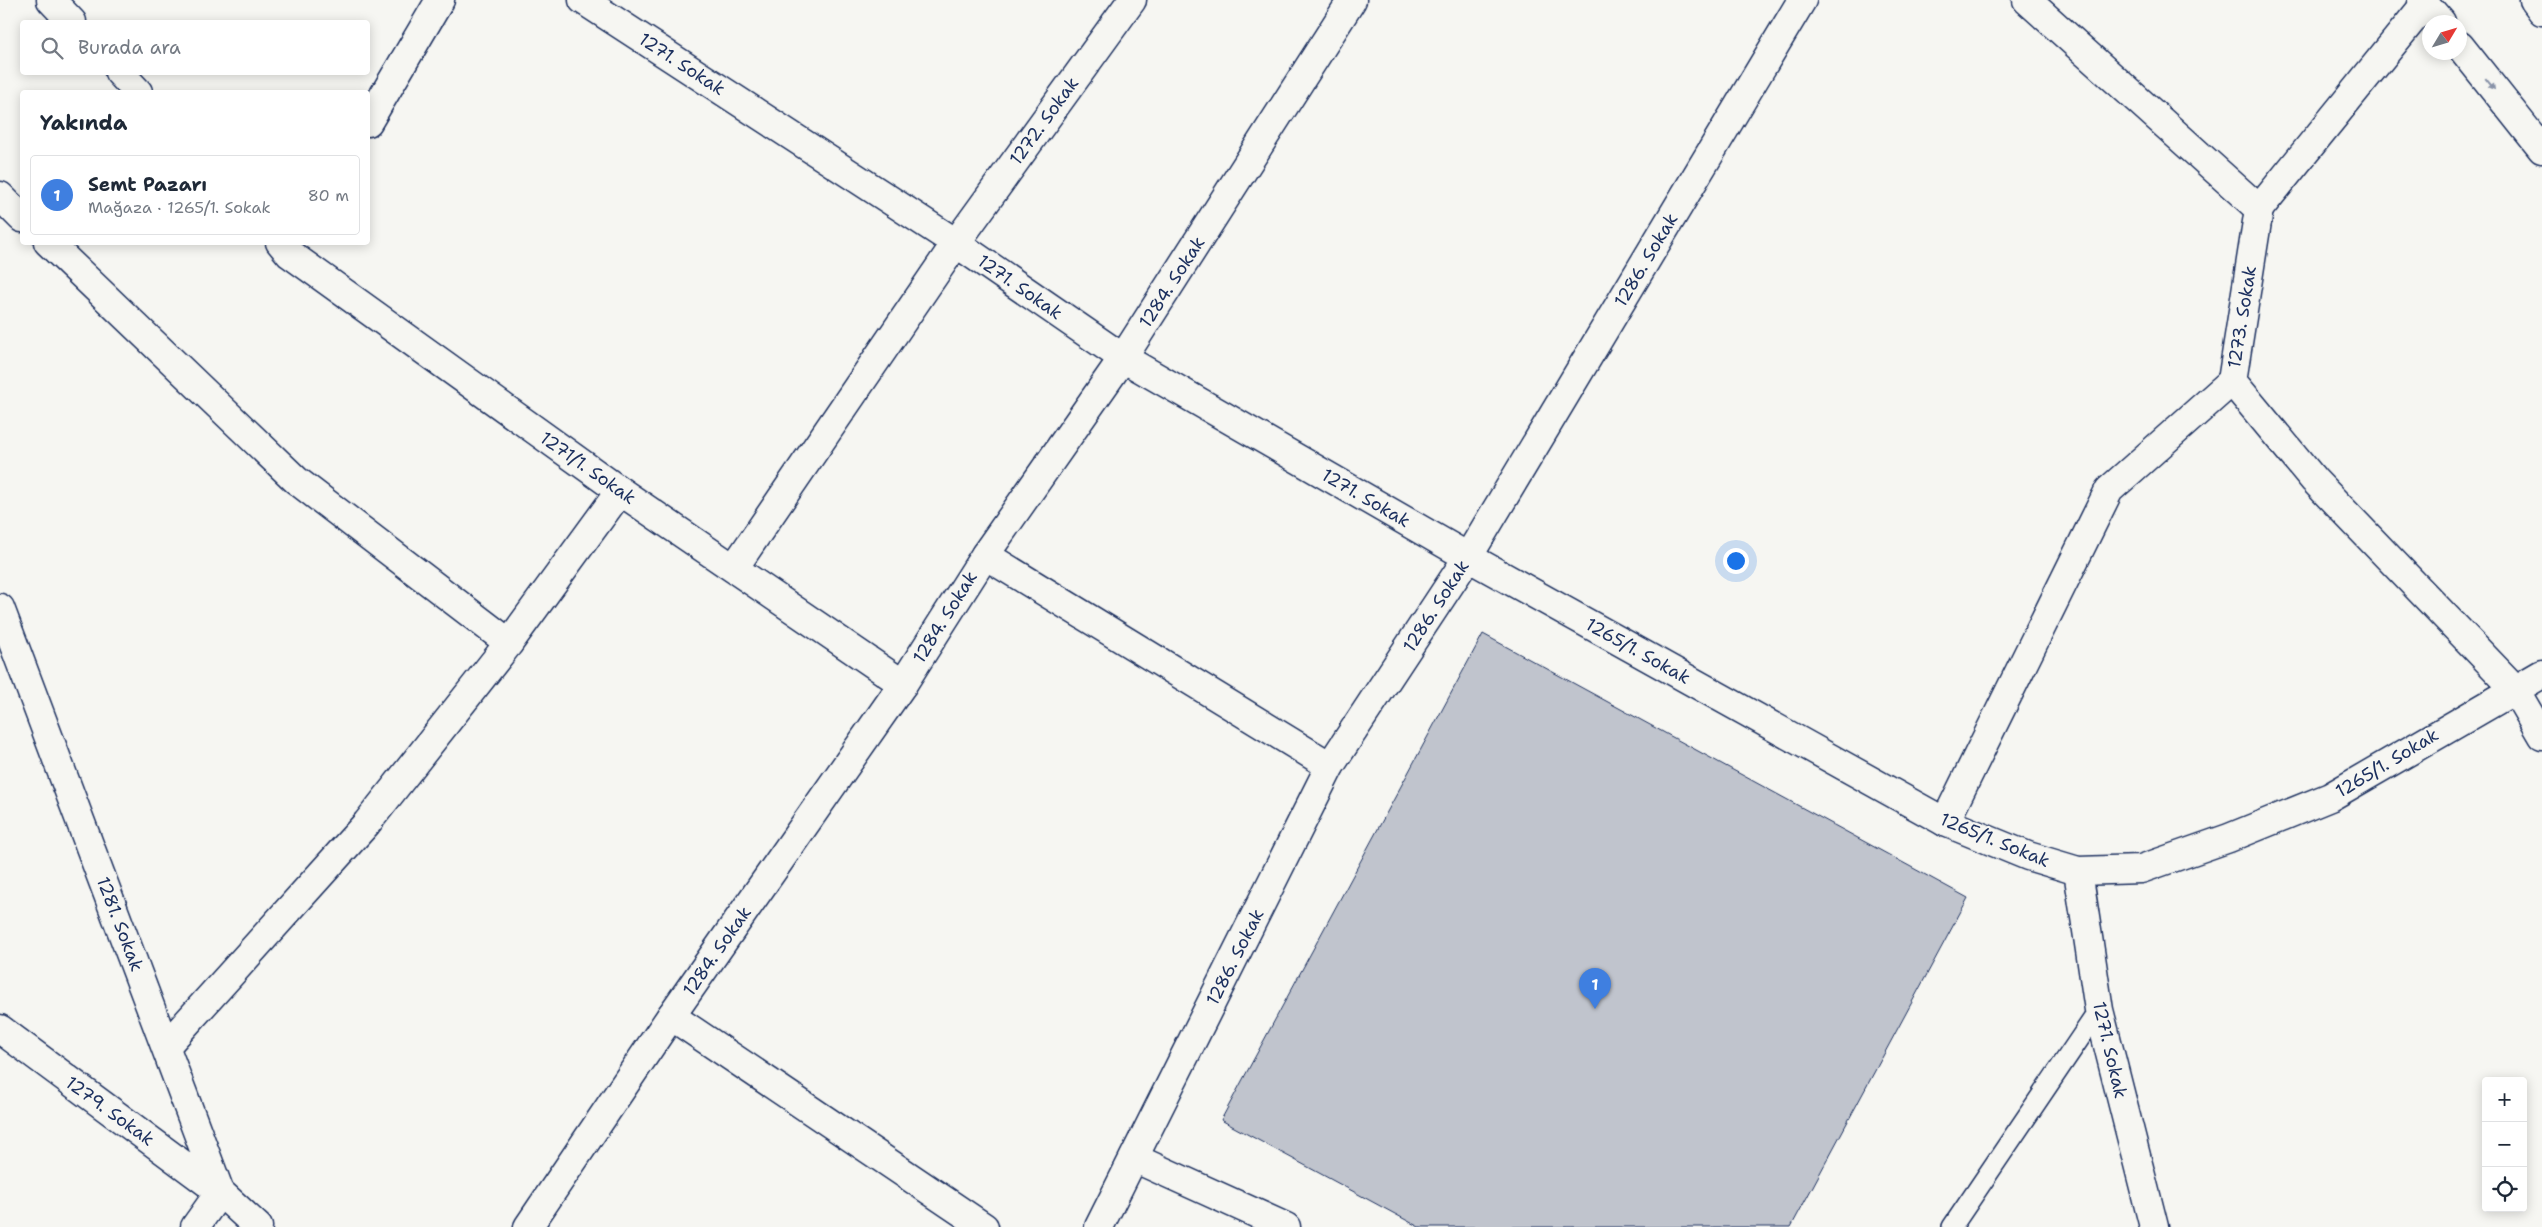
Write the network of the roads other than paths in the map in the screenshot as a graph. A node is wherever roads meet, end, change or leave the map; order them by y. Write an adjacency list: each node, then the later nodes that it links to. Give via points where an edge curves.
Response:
1 (51, 0): 11 (street)
2 (440, 0): 15 (street)
3 (583, 0): 20 (street, 1271. Sokak)
4 (1132, 0): 20 (street, 1272. Sokak)
5 (1352, 0): 23 (street, 1284. Sokak)
6 (1802, 0): 27 (street, 1286. Sokak)
7 (2027, 0): 18 (street)
8 (2534, 0): 10 (street)
9 (2430, 9): 18 (street)
10 (2542, 11)
11 (70, 20)
12 (2467, 55): 16 (street, one-way to 16)
13 (122, 75): 14 (street)
14 (136, 90)
15 (370, 119)
16 (2542, 149)
17 (0, 196): 19 (street)
18 (2259, 209): 24 (street, 1273. Sokak)
19 (20, 216)
20 (956, 243): 23 (street, 1271. Sokak); 28 (street, 1272. Sokak)
21 (51, 245): 30 (street, via 296,480)
22 (289, 246): 25 (street, 1271/1. Sokak)
23 (1123, 358): 26 (street, 1284. Sokak); 27 (street, 1271. Sokak)
24 (2232, 381): 33 (street, 1273. Sokak, via 2314,480); 36 (street, via 2109,490)
25 (620, 491): 28 (street, 1271/1. Sokak); 30 (street)
26 (985, 555): 32 (street, 1284. Sokak); 35 (street)
27 (1468, 557): 35 (street, 1286. Sokak); 36 (street, 1265/1. Sokak)
28 (734, 568): 32 (street, 1271/1. Sokak)
29 (0, 608): 41 (street, 1281. Sokak)
30 (509, 643): 41 (street, via 367,823)
31 (2542, 674): 33 (street, 1265/1. Sokak)
32 (903, 684): 39 (street, 1284. Sokak)
33 (2514, 688): 34 (street, 1273. Sokak); 37 (street, 1265/1. Sokak, via 2330,797 2141,869)
34 (2542, 736)
35 (1330, 766): 42 (street, 1286. Sokak)
36 (1945, 822): 37 (street, 1265/1. Sokak, via 2028,856)
37 (2078, 871): 38 (street, 1271. Sokak)
38 (2099, 1010): 50 (lane); 51 (street, 1271. Sokak)
39 (671, 1016): 46 (street, 1284. Sokak); 47 (street)
40 (0, 1029): 43 (street, 1279. Sokak)
41 (166, 1046): 43 (street, 1281. Sokak)
42 (1134, 1158): 48 (street, 1286. Sokak); 49 (street)
43 (220, 1192): 44 (street); 45 (street, 1281. Sokak)
44 (195, 1227)
45 (258, 1227)
46 (528, 1227)
47 (984, 1227)
48 (1099, 1227)
49 (1286, 1227)
50 (1952, 1227)
51 (2154, 1227)

